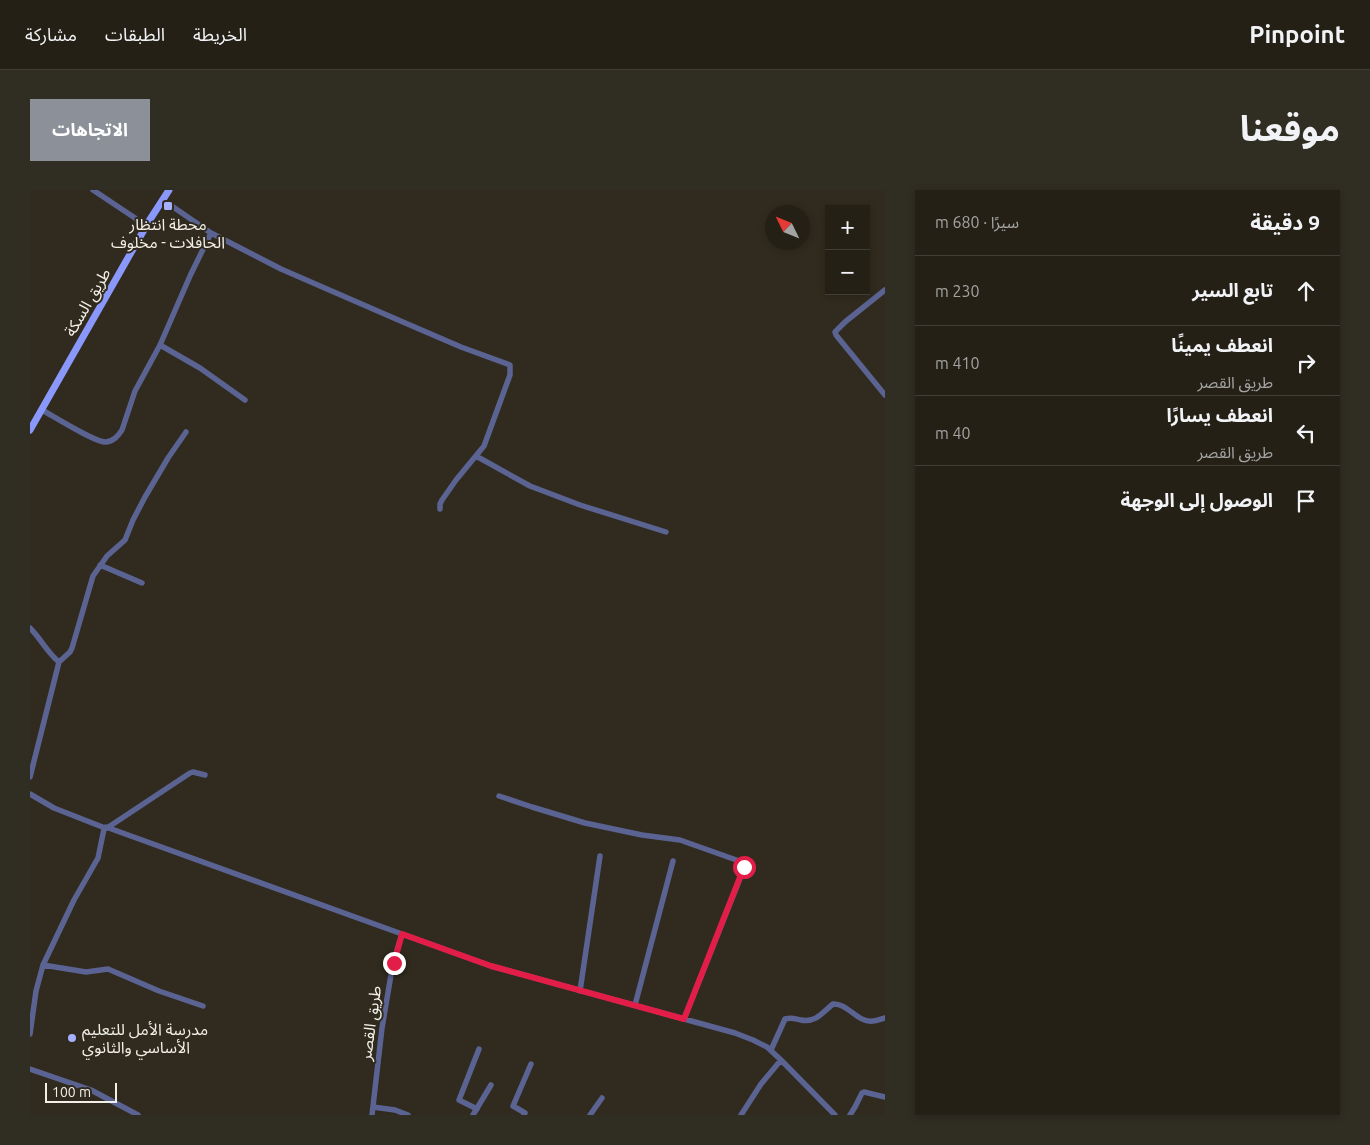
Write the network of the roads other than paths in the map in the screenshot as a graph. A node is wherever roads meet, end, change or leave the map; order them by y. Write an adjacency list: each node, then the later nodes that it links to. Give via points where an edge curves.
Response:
1 (93, 190): 4 (street)
2 (169, 190): 3 (main road, طريق السكة)
3 (163, 200): 5 (main road, طريق السكة); 7 (street)
4 (135, 218): 5 (street); 6 (street)
5 (149, 221): 6 (main road, طريق السكة)
6 (144, 229): 12 (main road, طريق السكة)
7 (212, 232): 9 (street); 15 (street, via 290,273 510,365 510,375 490,430)
8 (885, 290): 10 (street, via 836,332)
9 (160, 345): 11 (street); 12 (street, via 135,391 122,430 112,440 104,442 97,439)
10 (885, 395)
11 (245, 400)
12 (42, 410): 13 (main road, طريق السكة)
13 (30, 430)
14 (186, 432): 18 (street, via 142,503 126,540)
15 (476, 456): 16 (street, via 442,500); 17 (street, via 530,486)
16 (440, 510)
17 (666, 532)
18 (100, 565): 19 (street); 21 (street, via 90,583 72,648)
19 (142, 583)
20 (30, 628): 21 (street)
21 (59, 662): 23 (street)
22 (205, 775): 26 (street, via 190,773)
23 (30, 777)
24 (30, 794): 26 (street, via 54,808)
25 (499, 796): 35 (street, via 585,822 680,840 742,862 743,872)
26 (106, 828): 29 (street); 30 (street, via 98,858)
27 (600, 856): 31 (street)
28 (673, 861): 32 (street)
29 (402, 934): 31 (street, via 491,966); 45 (street, طريق القصر, via 382,1028)
30 (43, 965): 33 (street, via 86,972 108,969); 36 (street)
31 (580, 990): 32 (street)
32 (635, 1005): 35 (street)
33 (204, 1006)
34 (885, 1018): 38 (street, via 866,1020 833,1004 815,1019 785,1019)
35 (684, 1019): 38 (street, via 735,1033)
36 (30, 1034)
37 (479, 1049): 46 (street, via 459,1100)
38 (771, 1050): 39 (street)
39 (781, 1060): 52 (street); 53 (street)
40 (531, 1064): 50 (street, via 513,1106)
41 (30, 1069): 47 (street, via 91,1090)
42 (491, 1085): 46 (street)
43 (885, 1097): 54 (street, via 862,1093)
44 (602, 1098): 51 (street)
45 (373, 1107): 48 (street, طريق القصر); 49 (street)
46 (475, 1112)
47 (138, 1115)
48 (372, 1115)
49 (408, 1115)
50 (524, 1115)
51 (590, 1115)
52 (741, 1115)
53 (835, 1115)
54 (850, 1115)

